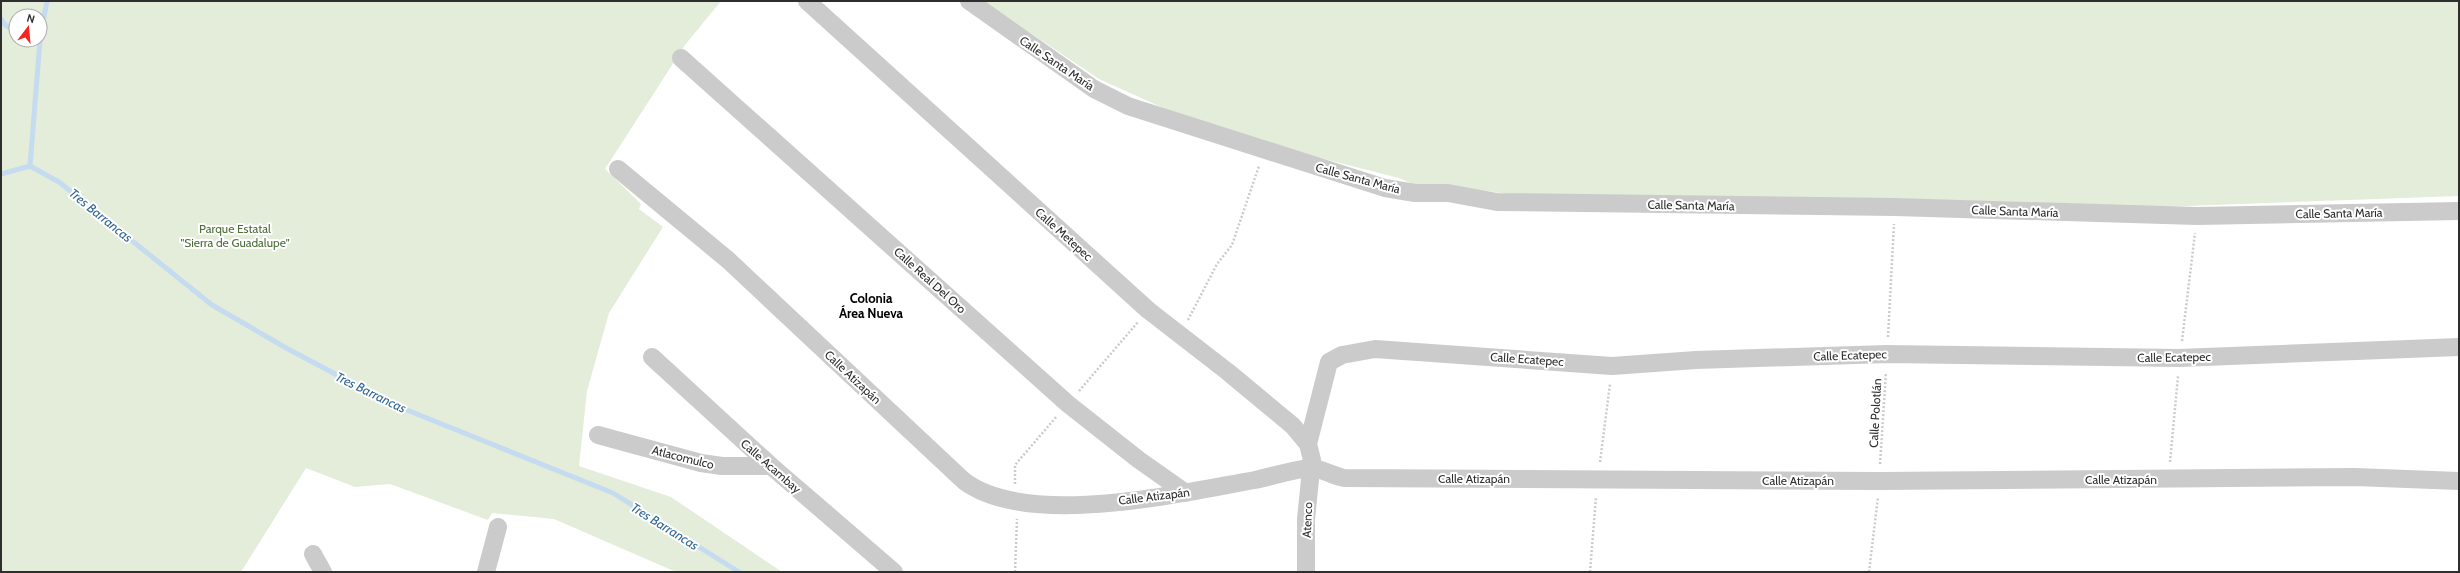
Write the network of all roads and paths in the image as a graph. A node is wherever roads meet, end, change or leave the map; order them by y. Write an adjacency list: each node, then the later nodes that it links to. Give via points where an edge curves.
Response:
1 (807, 1): 8 (street, Calle Metepec)
2 (969, 1): 4 (street, Calle Santa María, via 1094,88 1128,106)
3 (681, 58): 13 (street, Calle Real Del Oro)
4 (1264, 151): 6 (street, Calle Santa María, via 1385,188 1497,202); 9 (path, via 1232,245 1217,264)
5 (618, 169): 21 (street, Calle Atizapán, via 728,260 964,481 985,494)
6 (1895, 207): 7 (street, Calle Santa María, via 2197,216); 11 (path, Calle Polotlán)
7 (2459, 211)
8 (1148, 310): 9 (street, Calle Metepec); 13 (path)
9 (1180, 335): 15 (street, Calle Metepec, via 1274,409)
10 (2459, 347): 11 (street, Calle Ecatepec, via 2179,358)
11 (1887, 354): 15 (street, Calle Ecatepec, via 1696,360 1612,366 1369,350 1342,355 1329,362); 18 (path, Calle Polotlán)
12 (652, 357): 16 (street, Calle Acambay)
13 (1068, 404): 20 (street, Calle Real Del Oro); 21 (path, via 1015,465)
14 (598, 435): 16 (street, Atlacomulco, via 701,463 722,466)
15 (1308, 444): 17 (street)
16 (771, 466): 26 (street, Calle Acambay)
17 (1312, 468): 18 (street, Calle Atizapán, via 1344,478); 20 (street, Calle Atizapán); 28 (street, Atenco, via 1306,519)
18 (1879, 481): 19 (street, Calle Atizapán, via 2355,477); 29 (path, Calle Polotlán)
19 (2459, 482)
20 (1186, 493): 21 (street, Calle Atizapán, via 1101,503 1032,505)
21 (1016, 502): 27 (path)
22 (498, 527): 25 (street)
23 (313, 554): 24 (street)
24 (322, 572)
25 (486, 572)
26 (894, 572)
27 (1015, 572)
28 (1306, 572)
29 (1869, 572)

